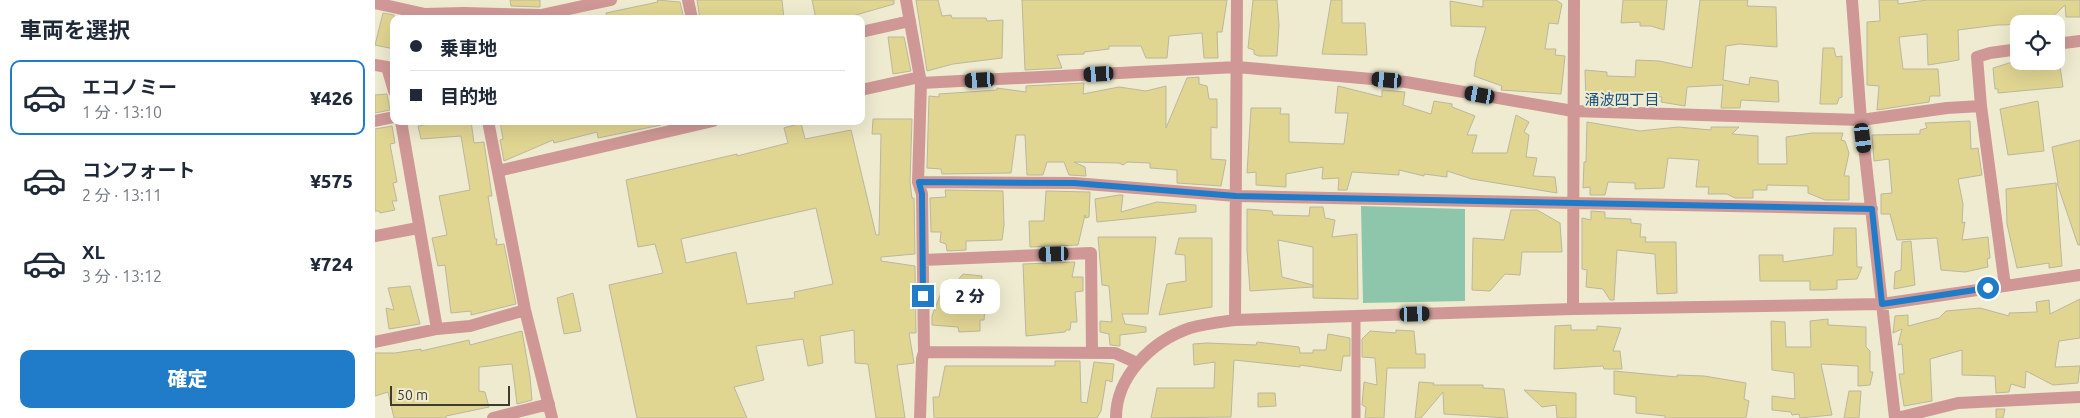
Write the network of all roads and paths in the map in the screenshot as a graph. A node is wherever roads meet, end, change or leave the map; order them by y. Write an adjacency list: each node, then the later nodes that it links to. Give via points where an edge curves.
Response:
1 (611, 0): 9 (street)
2 (688, 0): 10 (street)
3 (906, 0): 11 (street)
4 (1237, 0): 17 (street)
5 (1573, 0): 22 (street)
6 (1852, 0): 24 (street)
7 (375, 3): 8 (street)
8 (445, 15)
9 (541, 15)
10 (691, 15)
11 (910, 21): 12 (street); 19 (street)
12 (865, 31)
13 (2080, 41): 14 (street)
14 (2065, 43)
15 (2010, 50): 21 (street, via 1977,57)
16 (375, 65): 18 (street, via 387,67)
17 (1237, 67): 19 (street); 22 (street, via 1406,82); 31 (street)
18 (390, 77)
19 (920, 80): 20 (street); 30 (street)
20 (865, 89)
21 (1981, 106): 24 (street); 38 (street)
22 (1573, 111): 24 (street); 32 (street)
23 (390, 118): 25 (street)
24 (1861, 120): 33 (street)
25 (375, 121)
26 (402, 125): 34 (street)
27 (489, 125): 29 (street)
28 (696, 125): 29 (street)
29 (498, 171): 41 (street)
30 (919, 182): 31 (street, via 1074,183); 36 (street)
31 (1236, 196): 32 (street); 43 (street)
32 (1573, 203): 33 (street); 40 (street)
33 (1872, 209): 39 (street)
34 (418, 228): 35 (street); 44 (street)
35 (375, 236)
36 (923, 260): 46 (street); 47 (street, via 1091,253)
37 (2080, 275): 38 (street)
38 (2005, 286): 39 (street)
39 (1882, 304): 40 (street); 56 (street)
40 (1573, 309): 42 (street)
41 (525, 310): 44 (street, via 470,326); 50 (street)
42 (1355, 316): 43 (street); 55 (lane)
43 (1235, 320): 48 (street, via 1190,328 1166,340)
44 (437, 329): 45 (street)
45 (375, 342)
46 (924, 352): 47 (street); 53 (street)
47 (1092, 353): 48 (street, via 1115,353)
48 (1137, 363): 54 (street, via 1121,394)
49 (2080, 397): 56 (street, via 1958,403)
50 (549, 404): 51 (street); 52 (street)
51 (493, 418)
52 (552, 418)
53 (920, 418)
54 (1116, 418)
55 (1356, 418)
56 (1896, 418)

